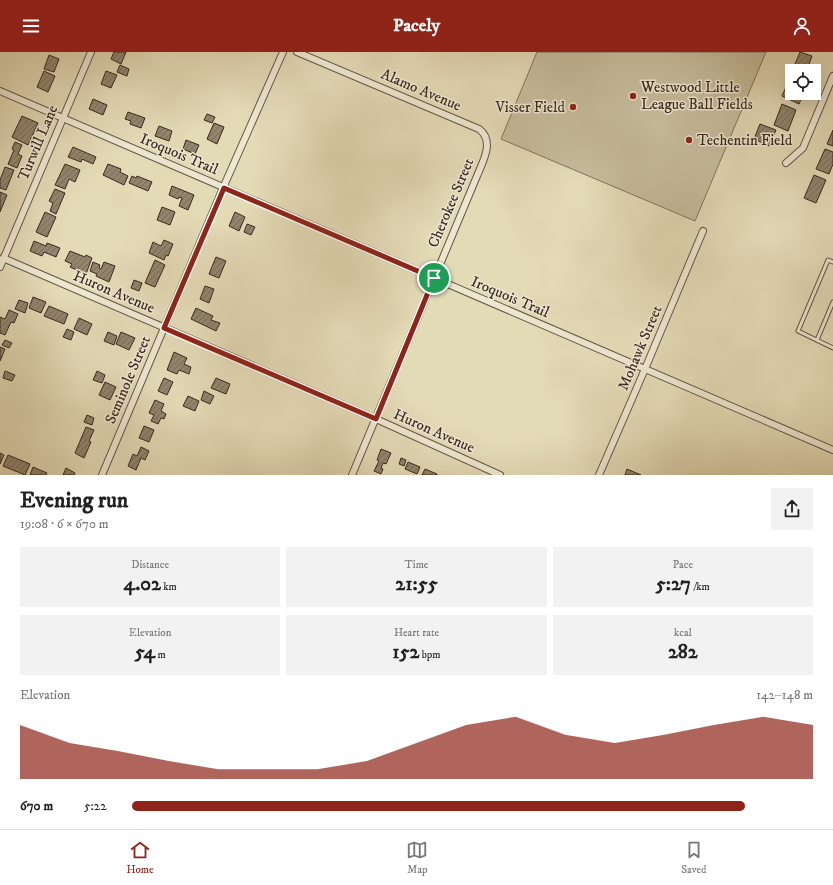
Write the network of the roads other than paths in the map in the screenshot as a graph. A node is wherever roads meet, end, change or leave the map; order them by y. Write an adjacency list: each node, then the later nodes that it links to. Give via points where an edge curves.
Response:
1 (91, 52): 6 (street, Turwill Lane)
2 (283, 52): 9 (street, Seminole Street)
3 (297, 52): 7 (street, Alamo Avenue, via 466,123 483,132)
4 (833, 76): 8 (street, via 802,148)
5 (0, 91): 6 (street, Iroquois Trail)
6 (62, 118): 9 (street, Iroquois Trail); 11 (street, Turwill Lane)
7 (487, 139): 14 (street, Cherokee Street, via 487,151)
8 (786, 163)
9 (224, 188): 14 (street, Iroquois Trail); 16 (street, Seminole Street)
10 (703, 231): 19 (street, Mohawk Street)
11 (4, 258): 13 (street, Turwill Lane); 16 (street, Huron Avenue)
12 (833, 262): 17 (lane, via 828,260 798,332)
13 (0, 267)
14 (434, 278): 19 (street, Iroquois Trail); 20 (street, Cherokee Street)
15 (833, 302): 17 (lane)
16 (164, 328): 20 (street, Huron Avenue); 22 (street, Seminole Street)
17 (817, 340): 18 (lane)
18 (833, 348)
19 (645, 369): 21 (street, Iroquois Trail); 25 (street, Mohawk Street)
20 (376, 419): 23 (street, Cherokee Street); 24 (street, Huron Avenue)
21 (833, 450)
22 (102, 475)
23 (352, 475)
24 (500, 475)
25 (599, 475)

